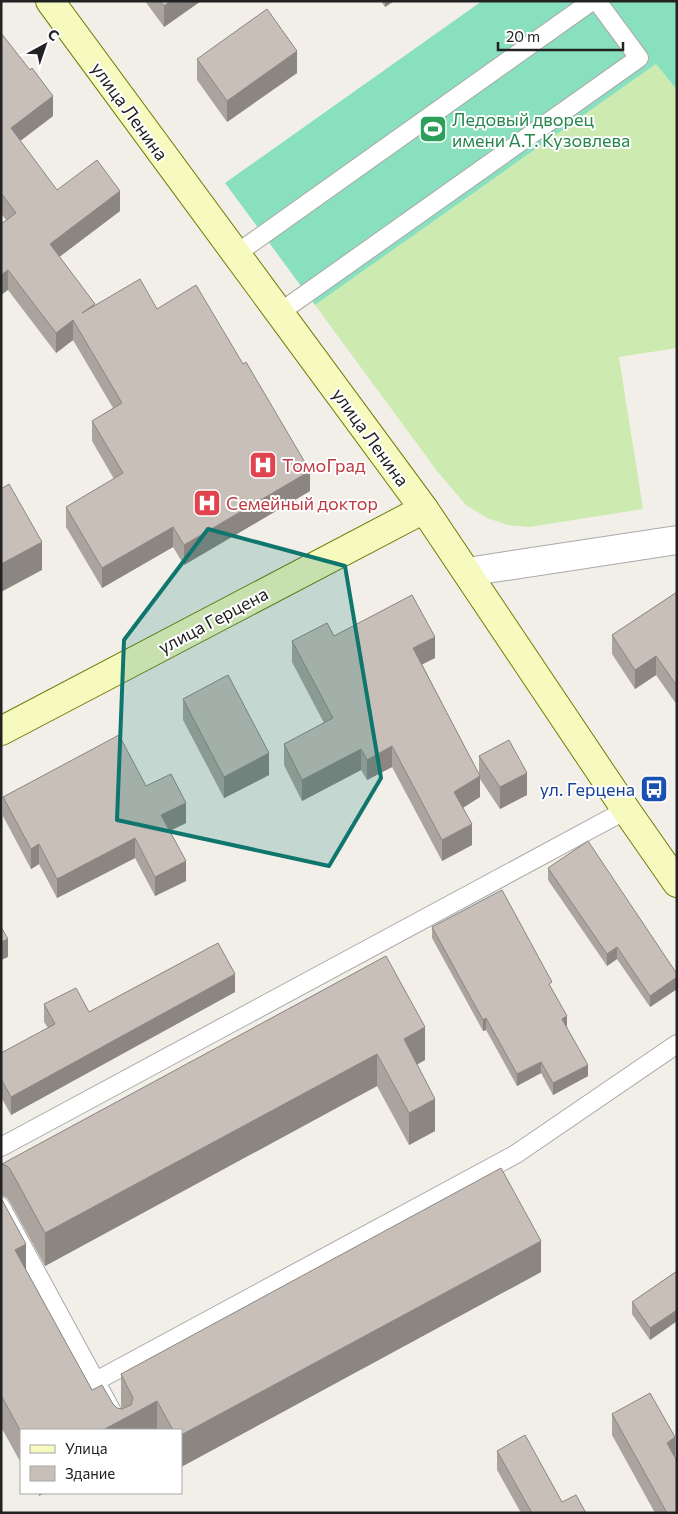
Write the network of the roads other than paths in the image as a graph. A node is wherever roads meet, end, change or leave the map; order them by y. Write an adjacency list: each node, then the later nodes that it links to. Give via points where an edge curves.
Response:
1 (50, 1): 4 (main road, улица Ленина)
2 (592, 1): 4 (lane)
3 (597, 1): 5 (lane, via 639,58)
4 (236, 254): 5 (main road, улица Ленина)
5 (279, 313): 6 (main road, улица Ленина)
6 (424, 509): 8 (main road, улица Ленина); 9 (main road, улица Герцена)
7 (677, 540): 8 (street)
8 (467, 572): 10 (main road, улица Ленина)
9 (1, 731)
10 (626, 810): 11 (main road, улица Ленина); 13 (lane)
11 (677, 883)
12 (677, 1044): 15 (lane, via 516,1154)
13 (1, 1147)
14 (1, 1207): 15 (lane)
15 (96, 1382): 16 (lane)
16 (121, 1429)

